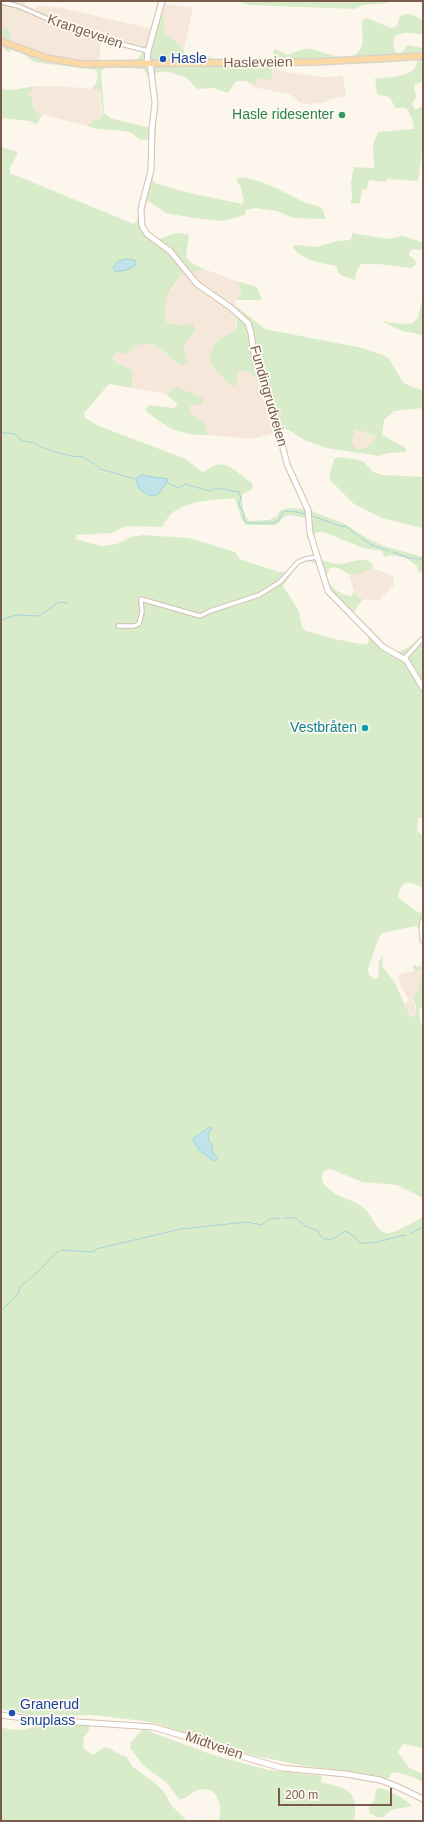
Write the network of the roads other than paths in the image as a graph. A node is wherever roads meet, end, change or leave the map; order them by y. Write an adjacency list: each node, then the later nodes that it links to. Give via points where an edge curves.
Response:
1 (162, 1): 4 (street, Fundingrudveien)
2 (1, 2): 4 (street, Krangeveien, via 18,6 94,37)
3 (1, 41): 6 (main road, Hasleveien, via 38,56 62,62)
4 (148, 51): 6 (street, Fundingrudveien)
5 (423, 56): 6 (main road, Hasleveien, via 316,62)
6 (148, 64): 7 (street, Fundingrudveien, via 155,103 151,170 141,210 142,226 147,234 170,251 197,284 248,323 255,361 269,393 287,464 308,510 310,533)
7 (317, 557): 8 (street, via 302,560 280,582 251,599 210,610 200,616 142,599 139,624); 10 (street, Fundingrudveien, via 326,588 331,596 383,647)
8 (118, 626)
9 (423, 638): 10 (street)
10 (404, 659): 11 (street, Fundingrudveien)
11 (423, 688)
12 (423, 921): 13 (street)
13 (423, 940)
14 (1, 1715): 15 (street, Midtveien, via 153,1727 282,1768 380,1780)
15 (423, 1799)

